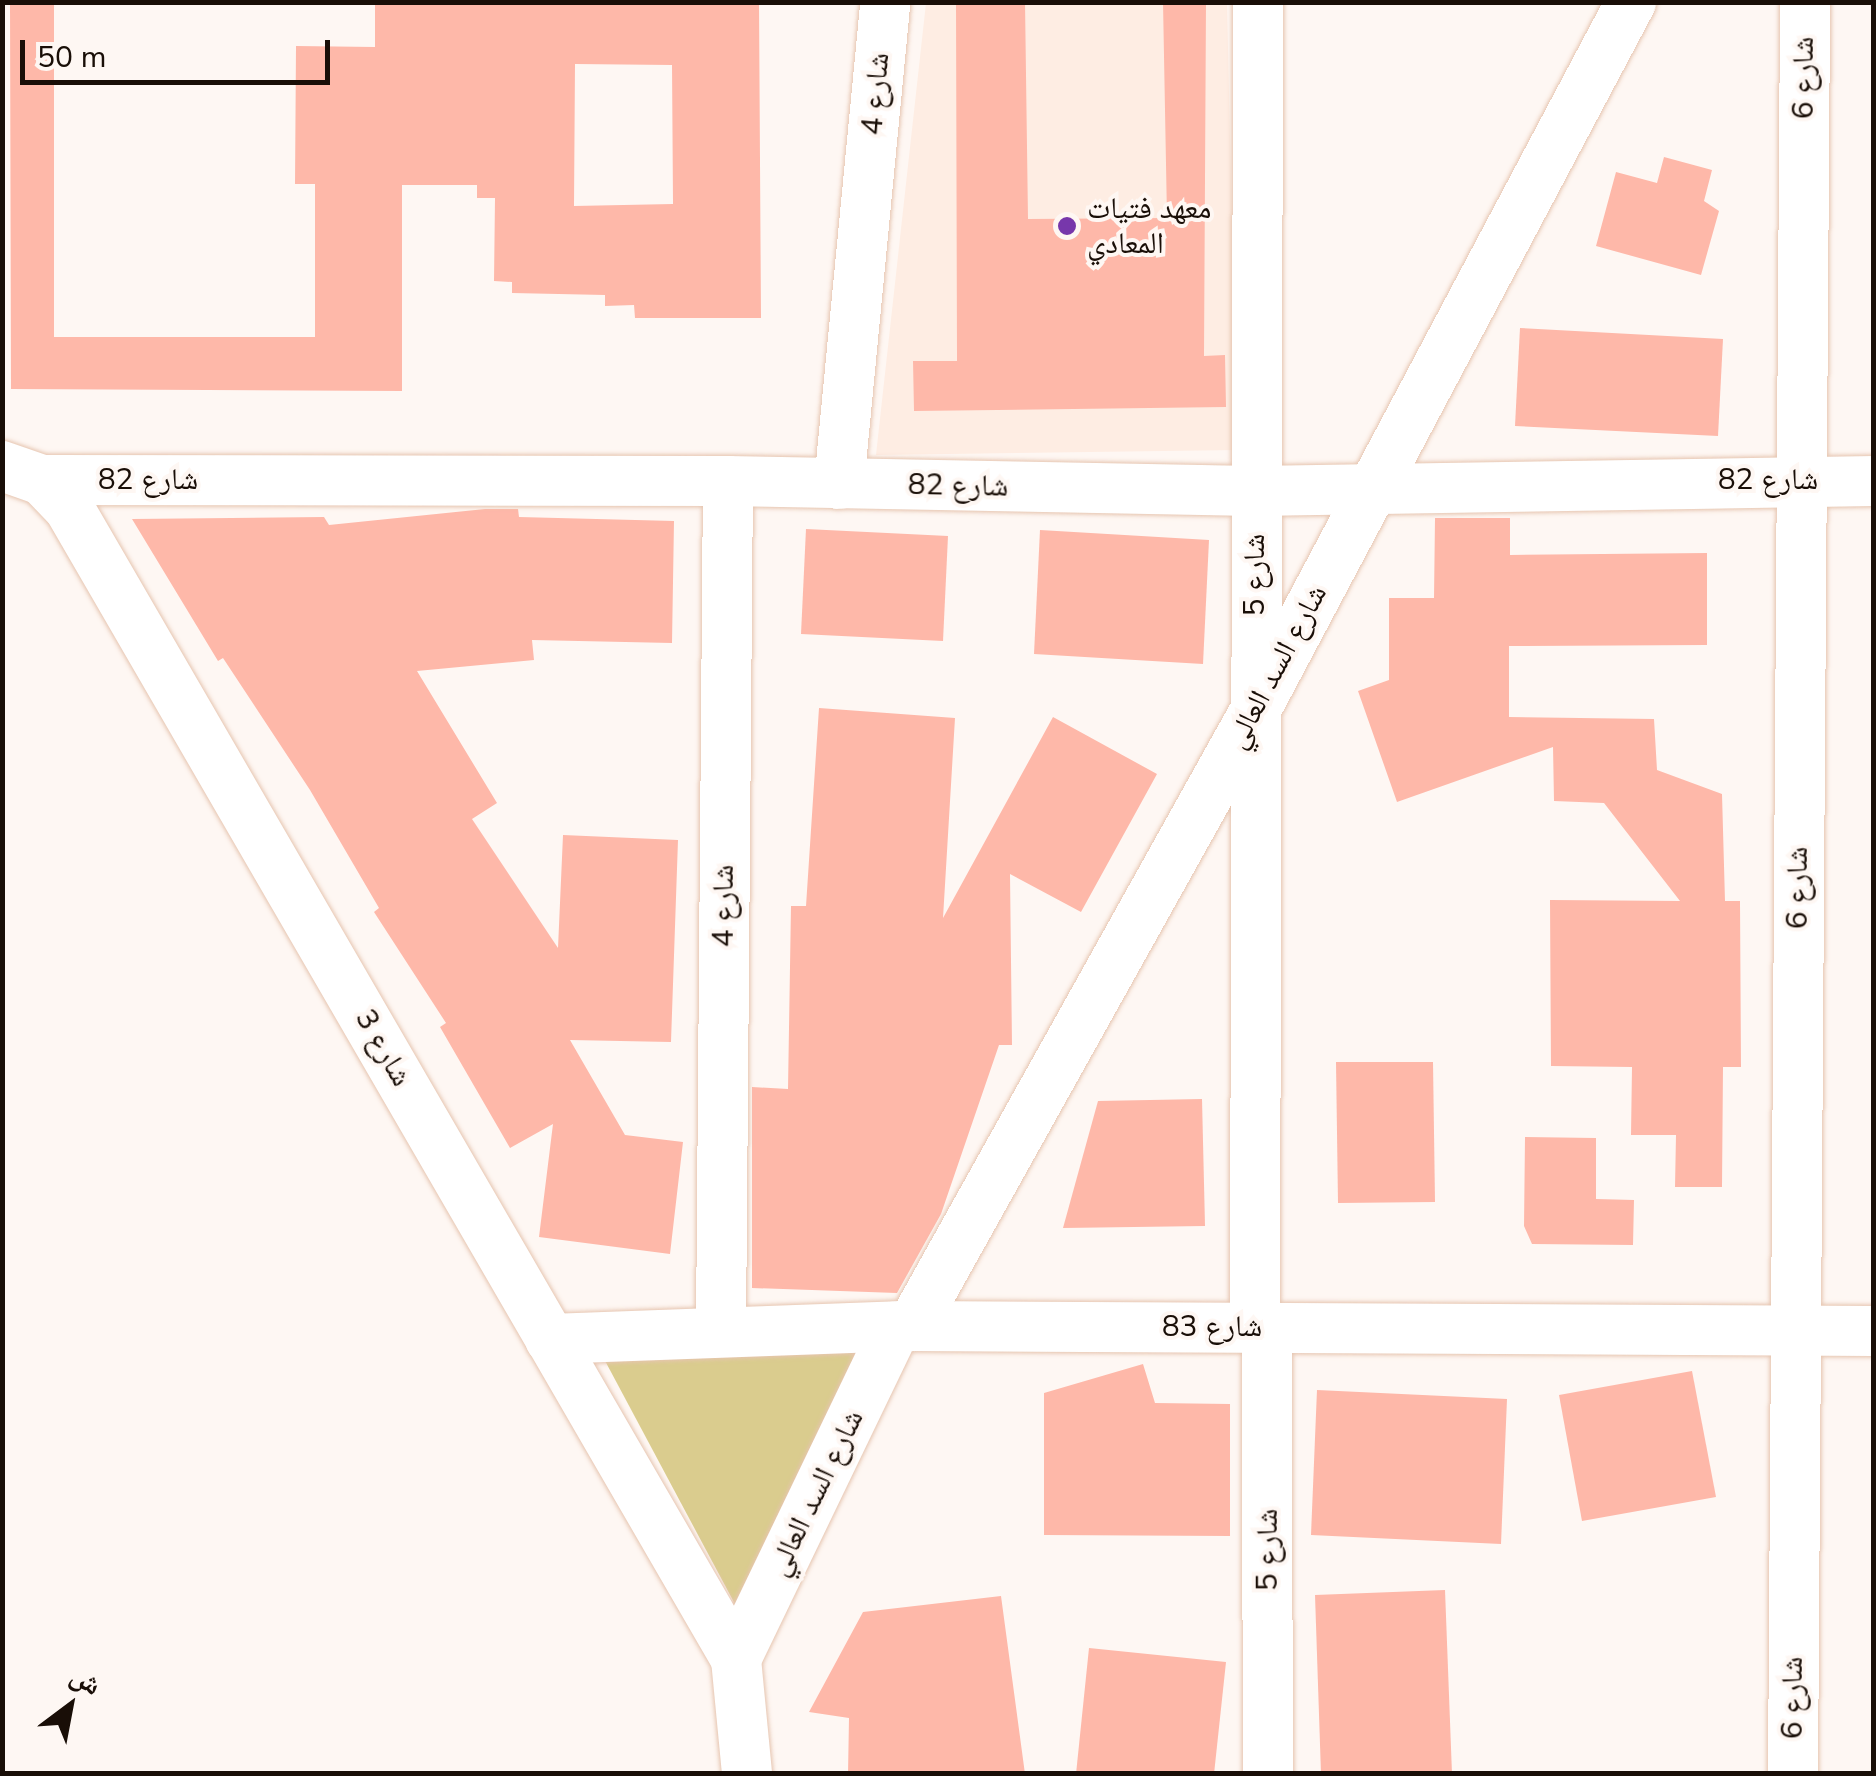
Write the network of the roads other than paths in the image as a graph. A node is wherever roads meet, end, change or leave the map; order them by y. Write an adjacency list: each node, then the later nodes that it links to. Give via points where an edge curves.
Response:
1 (884, 2): 9 (street, شارع 4)
2 (1258, 2): 11 (street, شارع 5)
3 (1630, 2): 10 (street, شارع السد العالي)
4 (1804, 2): 6 (street, شارع 6)
5 (22, 473): 8 (street, شارع 82); 18 (street, شارع 3, via 88,538)
6 (1801, 480): 7 (street, شارع 82); 10 (street, شارع 82); 17 (street, شارع 6)
7 (1874, 480)
8 (728, 481): 9 (street, شارع 82); 15 (street, شارع 4)
9 (840, 484): 11 (street, شارع 82)
10 (1372, 486): 11 (street, شارع 82); 12 (street, شارع السد العالي)
11 (1255, 490): 12 (street, شارع 5)
12 (1255, 711): 13 (street, شارع السد العالي); 14 (street, شارع 5)
13 (904, 1326): 14 (street, شارع 83); 15 (street, شارع 83); 19 (street, شارع السد العالي)
14 (1261, 1327): 17 (street, شارع 83); 21 (street, شارع 5)
15 (721, 1331): 18 (street, شارع 83)
16 (1874, 1331): 17 (street, شارع 83)
17 (1795, 1332): 22 (street, شارع 6)
18 (550, 1339): 19 (street, شارع 3)
19 (736, 1660): 20 (street)
20 (748, 1774)
21 (1268, 1774)
22 (1794, 1774)

